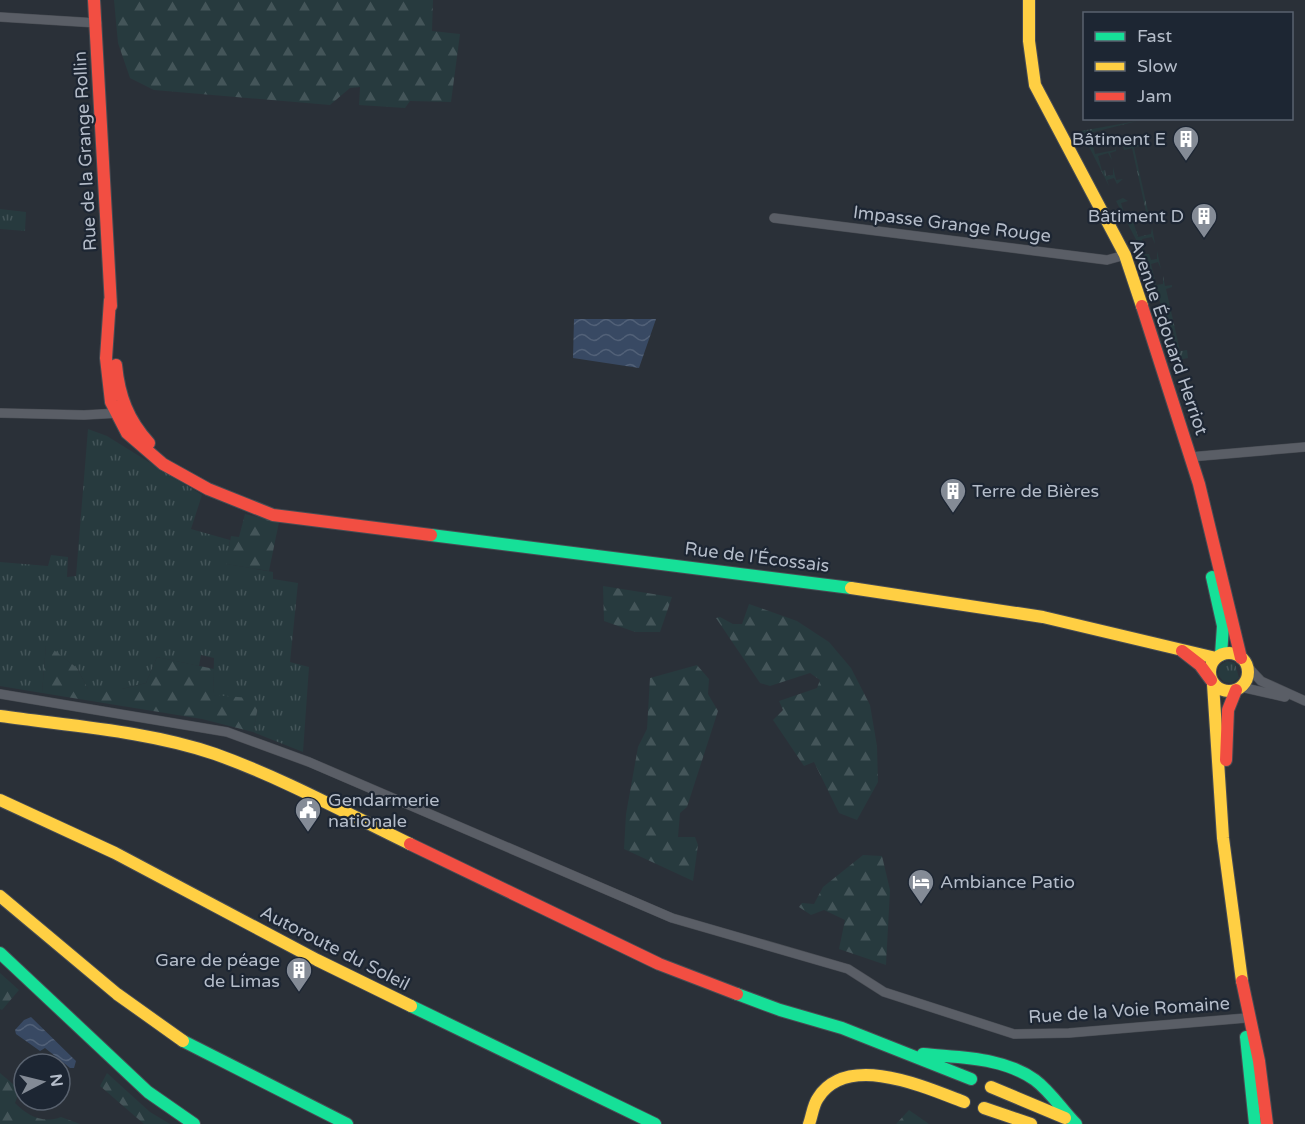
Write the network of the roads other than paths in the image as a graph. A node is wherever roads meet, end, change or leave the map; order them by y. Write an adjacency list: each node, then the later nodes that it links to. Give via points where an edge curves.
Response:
1 (94, 0): 4 (main road, Rue de la Grange Rollin)
2 (1029, 0): 6 (main road, Avenue Édouard Herriot, via 1035,85)
3 (0, 17): 4 (street)
4 (97, 23): 8 (main road, Rue de la Grange Rollin, via 110,300)
5 (774, 218): 6 (street, Impasse Grange Rouge, via 1107,260)
6 (1125, 255): 10 (main road, Avenue Édouard Herriot)
7 (0, 413): 8 (street)
8 (121, 413): 12 (main road, Rue de l'Écossais, via 161,453 199,476 276,510 324,520 790,579 1043,617)
9 (1305, 447): 10 (street)
10 (1190, 457): 11 (main road, Avenue Édouard Herriot)
11 (1207, 524): 13 (main road, Avenue Édouard Herriot, via 1208,552 1223,626); 14 (main road, Avenue Édouard Herriot)
12 (1181, 651): 13 (main road, Rue de l'Écossais); 15 (main road, Rue de l'Écossais, via 1200,664)
13 (1218, 656): 14 (main road, via 1232,653); 15 (main road, via 1209,670)
14 (1244, 662): 16 (main road, via 1246,679); 18 (street, via 1261,681)
15 (1212, 682): 16 (main road, via 1226,692); 21 (main road)
16 (1239, 688): 18 (street); 21 (main road, via 1228,710)
17 (0, 694): 24 (street, Rue de la Voie Romaine, via 227,732 309,762 672,918 848,969 884,992 1014,1034 1069,1033)
18 (1305, 701)
19 (0, 716): 25 (main road, via 133,735 214,754 659,964)
20 (0, 800): 32 (main road, Autoroute du Soleil, via 115,853 317,960)
21 (1222, 810): 24 (main road)
22 (0, 896): 31 (main road, via 117,994 181,1040)
23 (0, 953): 30 (main road, via 148,1092)
24 (1246, 1011): 36 (main road); 37 (main road, via 1259,1061)
25 (906, 1053): 26 (main road); 35 (main road, via 981,1059 1025,1074)
26 (971, 1079)
27 (991, 1087): 35 (main road)
28 (964, 1102): 33 (main road, via 888,1076 858,1074 841,1079 826,1090 816,1103)
29 (984, 1108): 34 (main road)
30 (194, 1124)
31 (347, 1124)
32 (655, 1124)
33 (809, 1124)
34 (1031, 1124)
35 (1076, 1124)
36 (1255, 1124)
37 (1267, 1124)

